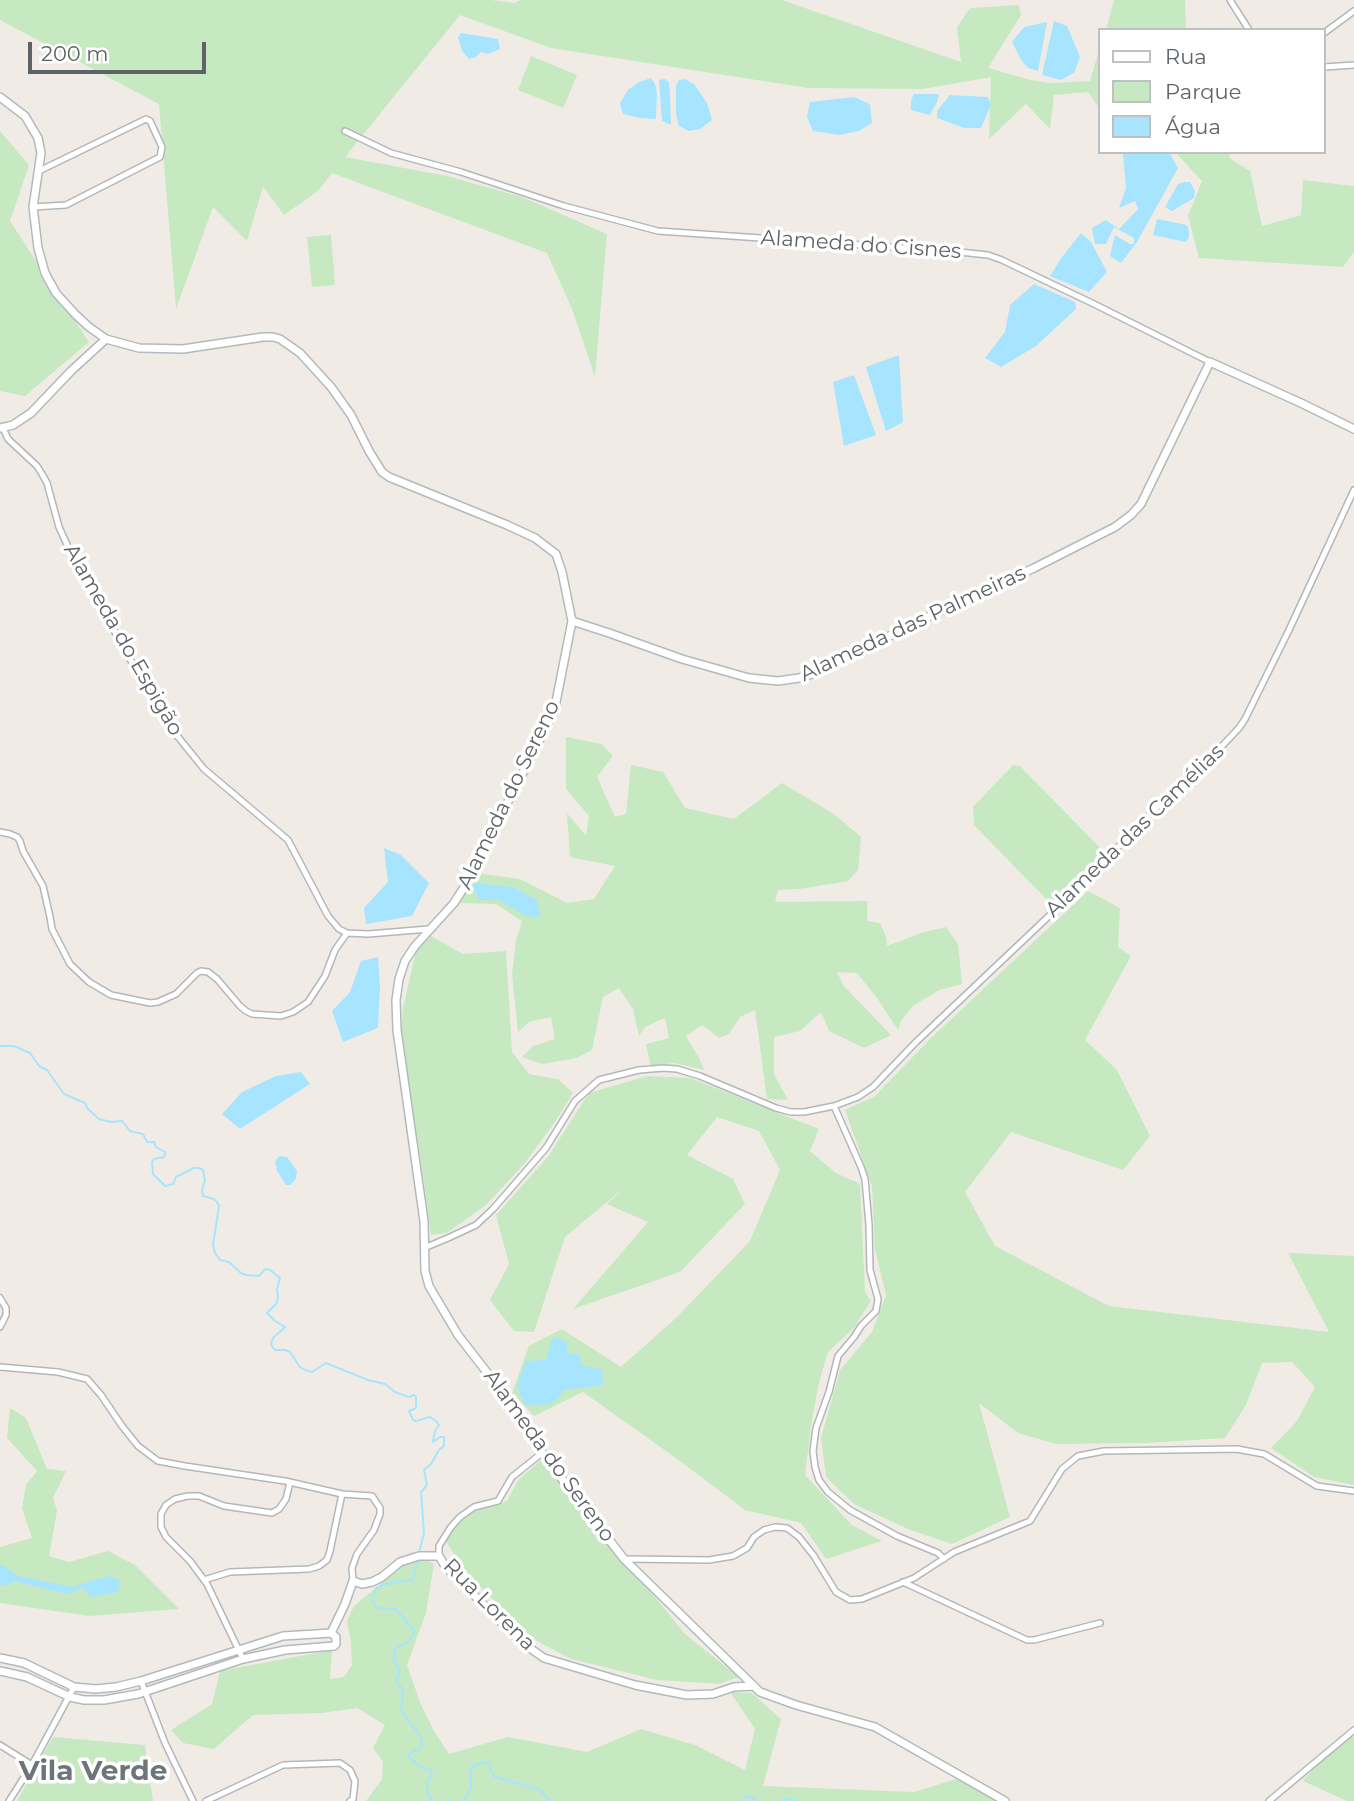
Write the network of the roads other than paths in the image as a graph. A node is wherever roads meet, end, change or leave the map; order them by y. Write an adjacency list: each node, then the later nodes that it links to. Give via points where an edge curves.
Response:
1 (1230, 0): 3 (street)
2 (1354, 11): 4 (street)
3 (1248, 28)
4 (1326, 32)
5 (1354, 65): 6 (street)
6 (1326, 67)
7 (0, 97): 9 (street, via 33,127 41,153)
8 (345, 131): 12 (street, Alameda do Cisnes, via 391,153 658,231 988,255)
9 (38, 171): 10 (street); 10 (street, via 146,119 162,147 160,156 66,205)
10 (33, 207): 11 (street, via 38,248 51,284 76,315)
11 (106, 340): 13 (street, via 31,413); 16 (street, via 139,348 183,349 263,337 280,339 300,353 331,387 382,472 536,538 556,554)
12 (1210, 362): 14 (street, Alameda do Cisnes); 16 (street, Alameda das Palmeiras, via 1146,495 1131,515 1069,551 812,674 778,681 749,678)
13 (1, 428): 19 (street, Alameda do Espigão, via 47,483 73,556 170,727 204,769 288,840 328,916)
14 (1354, 429)
15 (1354, 490): 20 (street, Alameda das Camélias, via 1245,719 1233,735 873,1087)
16 (572, 621): 18 (street, Alameda do Sereno, via 554,712 463,889)
17 (0, 832): 19 (street, via 20,841 43,886 51,929 70,964 111,995 158,1002 176,994 201,971 217,979 246,1011 281,1016 308,1002)
18 (429, 929): 19 (street); 21 (street, Alameda do Sereno, via 405,961 396,1000)
19 (347, 933)
20 (834, 1107): 21 (street, Alameda das Camélias, via 792,1112 677,1069 639,1070 599,1080 575,1101 545,1149 493,1209 476,1225); 31 (street, via 864,1179 870,1270 878,1299 876,1311 838,1356 816,1428 815,1467 828,1492 850,1510)
21 (424, 1248): 25 (street, Alameda do Sereno, via 425,1271 435,1298)
22 (0, 1298): 23 (street, via 6,1315)
23 (0, 1327)
24 (0, 1367): 26 (street, via 51,1371 87,1380 138,1446 158,1461)
25 (542, 1452): 29 (street, via 512,1477 498,1500 460,1517 439,1546); 30 (street, Alameda do Sereno)
26 (290, 1482): 28 (street); 32 (street, via 286,1499 272,1513 225,1506 199,1496 166,1505 161,1527 166,1537)
27 (1354, 1492): 31 (street, Alameda do Sereno, via 1317,1486 1264,1454 1237,1449 1104,1451 1078,1456 1062,1469 1030,1521)
28 (342, 1494): 32 (street, via 330,1551 319,1566 230,1572); 33 (street, via 372,1496 380,1508 374,1530 356,1554)
29 (439, 1556): 33 (street, Rua Lorena, via 400,1562 372,1582); 42 (street, Rua Lorena, via 520,1641 544,1658 687,1695)
30 (624, 1559): 34 (street, Alameda do Sereno, via 733,1556 764,1530 787,1528 799,1537 843,1597 862,1599); 42 (street)
31 (944, 1559): 34 (street, Alameda do Sereno)
32 (204, 1580): 37 (street)
33 (354, 1581): 36 (street)
34 (903, 1583): 35 (street, via 1027,1640)
35 (1100, 1623)
36 (331, 1633): 37 (street, via 283,1636); 39 (street, via 336,1637 334,1646)
37 (239, 1649): 39 (street); 41 (street)
38 (0, 1658): 43 (street, via 24,1663)
39 (243, 1659): 44 (street)
40 (0, 1671): 45 (street, via 27,1677)
41 (141, 1681): 43 (street, via 106,1688); 44 (street)
42 (754, 1686): 53 (street, via 796,1705 876,1727)
43 (74, 1687): 45 (street)
44 (145, 1692): 45 (street, via 104,1700); 50 (street)
45 (70, 1697): 48 (street)
46 (1354, 1730): 54 (street)
47 (0, 1745): 48 (street)
48 (32, 1765): 49 (street)
49 (9, 1801)
50 (194, 1801)
51 (206, 1801): 52 (street, via 283,1765 340,1763 350,1769 355,1781)
52 (351, 1801)
53 (1005, 1801)
54 (1269, 1801)

